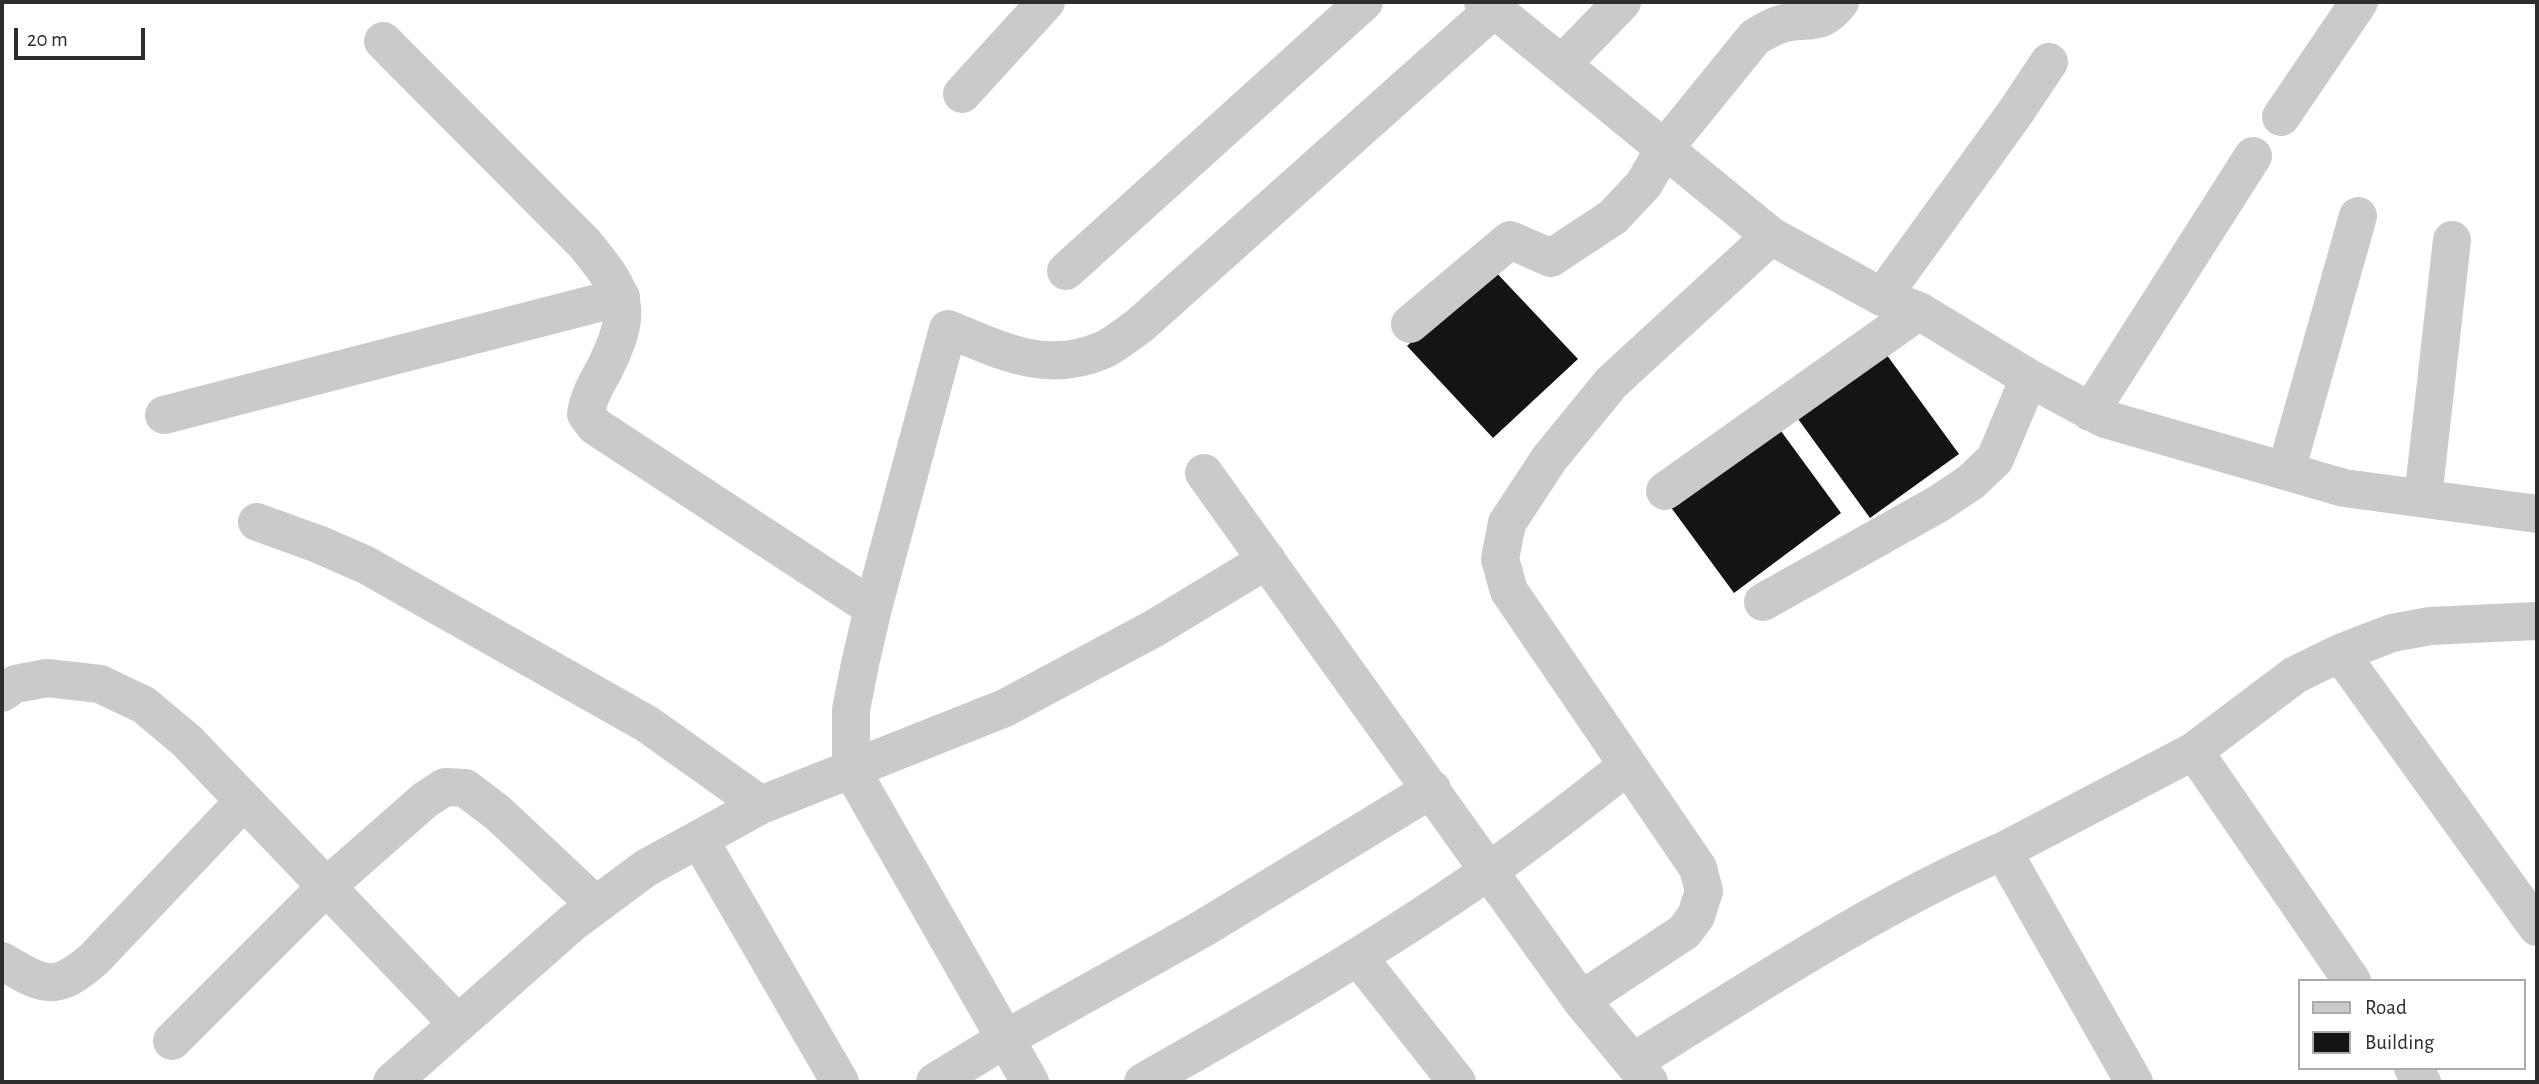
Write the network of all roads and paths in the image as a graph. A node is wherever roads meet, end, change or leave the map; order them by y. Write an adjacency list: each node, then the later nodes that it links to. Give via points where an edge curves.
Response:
1 (1046, 2): 10 (street)
2 (1364, 2): 17 (street)
3 (1622, 2): 9 (street)
4 (1840, 2): 12 (street, via 1814,22 1782,24 1755,37)
5 (2359, 2): 11 (street)
6 (1488, 5): 9 (street); 33 (street, via 1139,326 1103,350 1062,362 1017,357 948,329)
7 (383, 41): 18 (street, via 585,244)
8 (2049, 62): 19 (street)
9 (1562, 64): 12 (street)
10 (962, 94)
11 (2281, 117)
12 (1664, 149): 15 (street); 21 (street, via 1644,184 1590,234 1551,258 1510,240)
13 (2253, 156): 23 (street)
14 (2358, 216): 25 (street)
15 (1771, 236): 19 (street); 38 (street, via 1611,383 1549,459 1507,523 1500,559 1509,591)
16 (2452, 240): 28 (street)
17 (1066, 271)
18 (621, 297): 24 (street); 33 (street, via 624,322 588,401 586,414 595,426)
19 (1882, 297): 20 (street)
20 (1919, 311): 22 (street); 27 (street)
21 (1410, 324)
22 (2029, 378): 23 (street); 32 (street, via 1995,459 1971,482)
23 (2090, 412): 25 (street)
24 (164, 415)
25 (2287, 471): 28 (street, via 2344,488)
26 (1204, 473): 31 (street)
27 (1665, 491)
28 (2423, 498): 29 (street)
29 (2537, 514)
30 (257, 522): 42 (street, via 366,565 648,724)
31 (1267, 560): 39 (street, via 1153,629 1005,708); 40 (street)
32 (1763, 602)
33 (873, 608): 39 (street, via 851,710)
34 (2537, 621): 35 (street, via 2430,626 2392,633)
35 (2340, 653): 37 (street, via 2295,675); 48 (street)
36 (2, 693): 41 (street, via 15,684 47,678 100,684 144,705 187,741)
37 (2194, 751): 44 (street); 51 (street)
38 (1627, 766): 45 (street); 52 (street, via 1698,868 1704,891 1696,916 1684,932)
39 (851, 769): 42 (street); 54 (street)
40 (1432, 789): 45 (street); 54 (street, via 1202,929)
41 (244, 801): 46 (street); 50 (street, via 74,977 59,982 33,980)
42 (761, 805): 43 (street)
43 (699, 839): 47 (street, via 646,868); 58 (street)
44 (2003, 850): 56 (street, via 1838,935); 63 (street)
45 (1490, 871): 49 (street); 52 (street)
46 (327, 886): 47 (street, via 425,800 446,787 465,788); 53 (street); 55 (street)
47 (596, 905): 53 (street)
48 (2537, 927)
49 (1358, 957): 61 (street); 62 (street)
50 (2, 961)
51 (2351, 979)
52 (1581, 1000): 56 (street)
53 (458, 1024): 57 (street)
54 (1005, 1039): 59 (street); 60 (street)
55 (172, 1041)
56 (1641, 1072)
57 (392, 1082)
58 (840, 1082)
59 (934, 1082)
60 (1030, 1082)
61 (1143, 1082)
62 (1457, 1082)
63 (2134, 1082)

